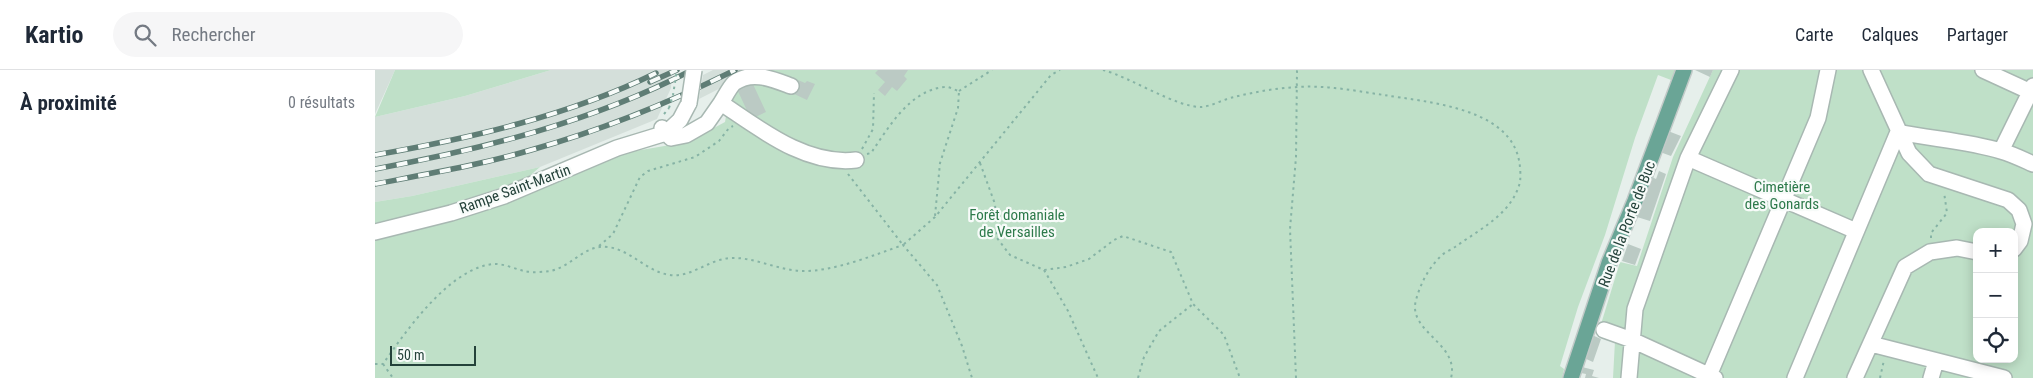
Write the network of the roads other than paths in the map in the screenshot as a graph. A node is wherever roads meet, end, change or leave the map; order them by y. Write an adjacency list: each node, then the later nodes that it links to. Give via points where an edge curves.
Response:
1 (684, 70): 11 (street, Rampe Saint-Martin)
2 (694, 70): 11 (street, Rampe Saint-Martin, bridge)
3 (1684, 70): 28 (main road, Rue de la Porte de Buc, via 1609,263)
4 (1731, 70): 15 (street)
5 (1828, 70): 18 (street, via 1818,118)
6 (1871, 70): 12 (street)
7 (1983, 70): 9 (street)
8 (791, 86): 10 (street, via 763,76 747,76 733,84)
9 (2032, 90): 14 (street)
10 (721, 103): 13 (street, via 707,123 686,136 671,138); 16 (street, via 801,151 837,161)
11 (679, 105): 13 (street, Rampe Saint-Martin, via 680,120)
12 (1898, 132): 14 (street); 19 (street); 21 (street, via 1909,153 1929,174 2008,200 2019,210 2024,224)
13 (660, 133): 20 (street, Rampe Saint-Martin, via 504,196)
14 (2001, 151): 17 (street)
15 (1688, 158): 18 (street); 24 (street, via 1635,309)
16 (856, 160)
17 (2033, 164)
18 (1784, 199): 19 (street); 27 (street)
19 (1856, 231): 30 (street)
20 (375, 232)
21 (2018, 244)
22 (1973, 251): 25 (street, via 1957,248 1930,252 1905,267)
23 (1604, 330): 24 (street)
24 (1632, 340): 27 (street); 29 (street)
25 (1871, 344): 26 (street); 31 (street)
26 (1935, 361): 32 (street); 33 (street)
27 (1711, 377)
28 (1571, 378)
29 (1629, 378)
30 (1795, 378)
31 (1855, 378)
32 (1931, 378)
33 (2004, 378)

